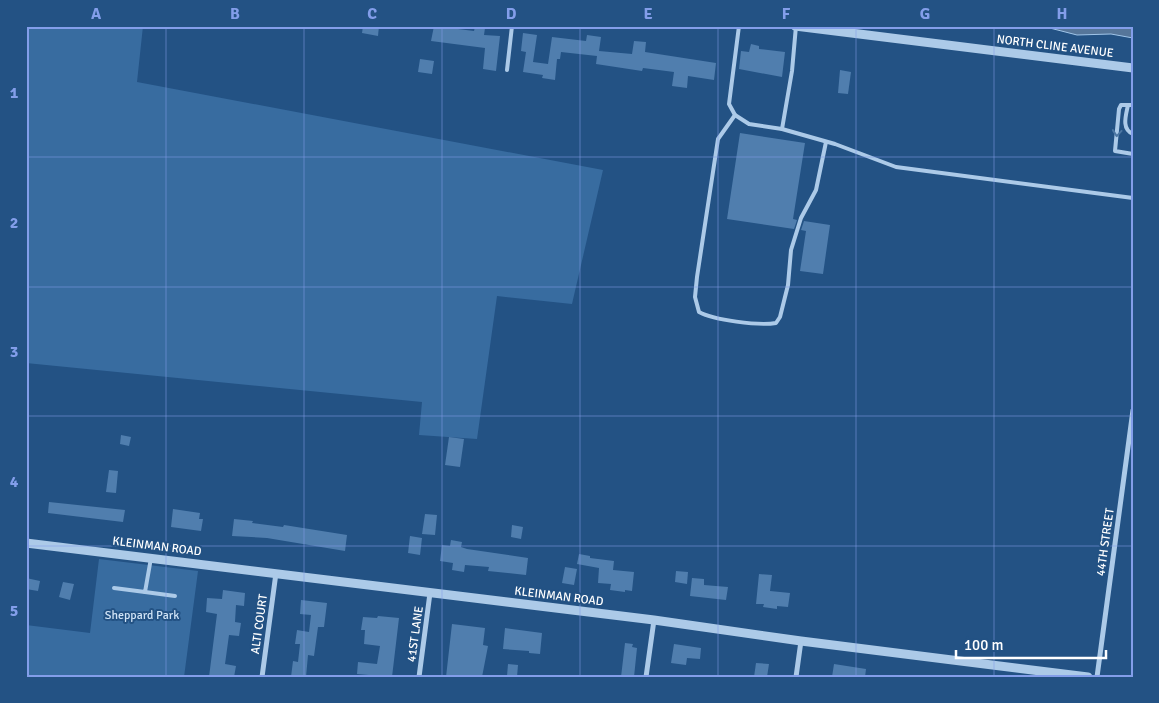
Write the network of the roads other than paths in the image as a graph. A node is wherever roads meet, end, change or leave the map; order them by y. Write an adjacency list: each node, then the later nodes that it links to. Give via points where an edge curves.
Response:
1 (512, 26): 5 (lane)
2 (739, 26): 7 (lane, via 729,104)
3 (796, 26): 4 (street, NORTH CLINE AVENUE); 8 (lane)
4 (1133, 68)
5 (507, 70)
6 (1130, 105): 9 (lane, via 1125,126); 11 (lane, one-way to 11, via 1118,108 1115,152)
7 (735, 115): 8 (lane, via 749,124); 10 (lane, via 718,139 694,297 699,312 707,316 765,325 776,323 788,285 792,250 801,218 816,190)
8 (782, 129): 10 (lane)
9 (1133, 134)
10 (826, 142): 12 (lane, via 896,167)
11 (1133, 154)
12 (1133, 198)
13 (1133, 410): 28 (street, 44TH STREET)
14 (26, 543): 15 (street, KLEINMAN ROAD)
15 (151, 558): 16 (street, KLEINMAN ROAD); 18 (lane)
16 (276, 573): 19 (street, KLEINMAN ROAD); 23 (street, ALTI COURT)
17 (114, 588): 18 (lane)
18 (145, 592): 20 (lane)
19 (430, 593): 21 (street, KLEINMAN ROAD); 24 (street, 41ST LANE)
20 (175, 596)
21 (654, 620): 22 (street, KLEINMAN ROAD); 25 (street)
22 (801, 641): 26 (street); 27 (street, KLEINMAN ROAD)
23 (262, 677)
24 (419, 677)
25 (646, 677)
26 (796, 677)
27 (1088, 677)
28 (1098, 677)

